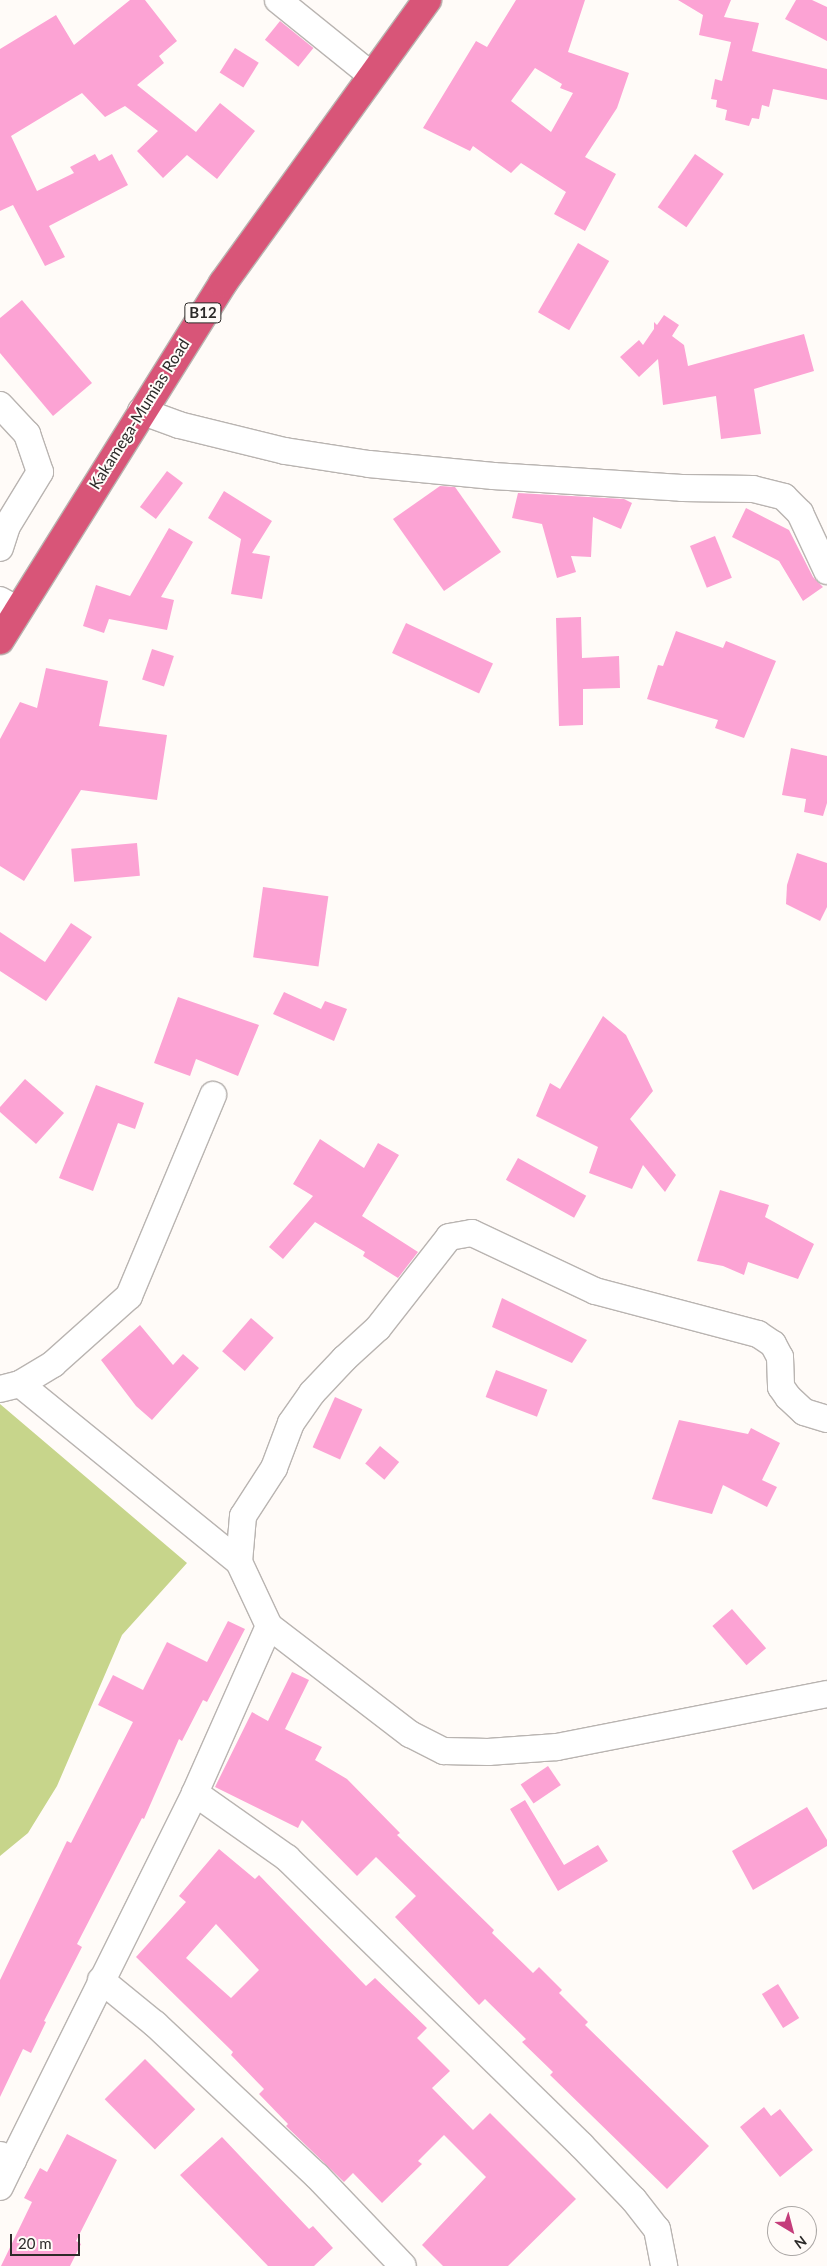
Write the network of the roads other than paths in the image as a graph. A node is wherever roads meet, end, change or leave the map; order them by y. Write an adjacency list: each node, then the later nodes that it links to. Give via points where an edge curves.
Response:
1 (278, 0): 3 (street)
2 (427, 0): 3 (highway, Kakamega-Mumias Road / B12)
3 (371, 75): 5 (highway, Kakamega-Mumias Road / B12, via 222,283)
4 (0, 405): 6 (street, via 27,434 40,472 7,526)
5 (141, 411): 7 (street, via 179,425 285,451 369,464 682,488 752,489 784,497 800,513); 8 (highway, Kakamega-Mumias Road / B12)
6 (0, 548)
7 (827, 572)
8 (9, 605): 9 (highway, Kakamega-Mumias Road / B12)
9 (0, 640)
10 (213, 1096): 11 (street, via 129,1296 53,1364)
11 (10, 1386): 13 (street)
12 (827, 1419): 13 (street, via 804,1412 788,1397 781,1387 780,1357 773,1344 758,1334 595,1291 472,1233 450,1237 378,1328 344,1359 291,1423 274,1468 243,1516)
13 (239, 1562): 14 (street)
14 (269, 1626): 15 (street, via 410,1734 444,1751 488,1752 557,1747); 16 (street)
15 (827, 1694)
16 (195, 1793): 17 (street); 21 (street, via 287,1858 581,2145 657,2229)
17 (101, 1980): 18 (street); 20 (street, via 156,2024 316,2176)
18 (6, 2157): 19 (street)
19 (0, 2187)
20 (403, 2266)
21 (664, 2266)

